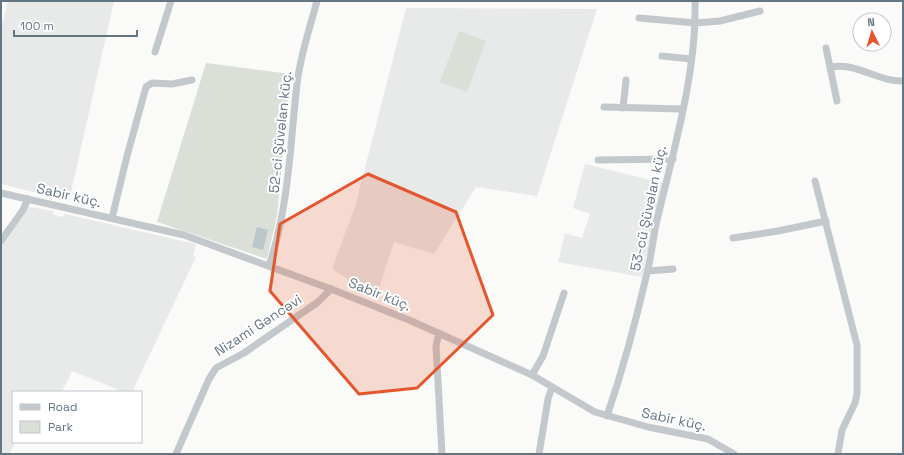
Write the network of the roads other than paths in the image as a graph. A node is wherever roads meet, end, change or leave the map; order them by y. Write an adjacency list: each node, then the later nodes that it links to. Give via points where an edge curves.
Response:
1 (171, 1): 8 (street)
2 (317, 1): 28 (street, 52-ci Şüvəlan küç., via 298,74 285,206)
3 (696, 1): 6 (street, 53-cü Şüvəlan küç.)
4 (760, 11): 6 (street, via 720,21)
5 (639, 18): 6 (street)
6 (696, 23): 10 (street, 53-cü Şüvəlan küç.)
7 (826, 48): 11 (street)
8 (155, 52)
9 (662, 56): 10 (street)
10 (691, 59): 18 (street, 53-cü Şüvəlan küç.)
11 (831, 67): 14 (street, via 841,66); 15 (street)
12 (192, 80): 24 (street, via 172,84 152,83 146,87)
13 (626, 80): 17 (street)
14 (903, 81)
15 (837, 101)
16 (604, 107): 17 (street)
17 (623, 108): 18 (street)
18 (682, 109): 19 (street, 53-cü Şüvəlan küç.)
19 (672, 159): 20 (street); 30 (street, 53-cü Şüvəlan küç.)
20 (598, 160)
21 (815, 181): 25 (street)
22 (1, 193): 23 (street, Sabir küç.)
23 (28, 199): 24 (street, Sabir küç.); 27 (street)
24 (112, 218): 28 (street, Sabir küç., via 173,232)
25 (826, 221): 26 (street); 41 (street, via 857,345 855,403 842,430)
26 (733, 238)
27 (1, 241)
28 (269, 266): 31 (street, Sabir küç.)
29 (673, 269): 30 (street)
30 (648, 271): 36 (street, 53-cü Şüvəlan küç.)
31 (331, 289): 33 (street, Sabir küç.); 37 (street, Nizami Gəncəvi, via 318,302 244,353 216,368)
32 (564, 292): 34 (street, via 543,356)
33 (439, 333): 34 (street, Sabir küç.); 38 (street, via 436,346)
34 (532, 375): 35 (street, Sabir küç.)
35 (552, 387): 36 (street, Sabir küç., via 588,409); 39 (street)
36 (607, 416): 40 (street, Sabir küç., via 708,439)
37 (176, 454)
38 (442, 454)
39 (540, 454)
40 (734, 454)
41 (838, 454)

